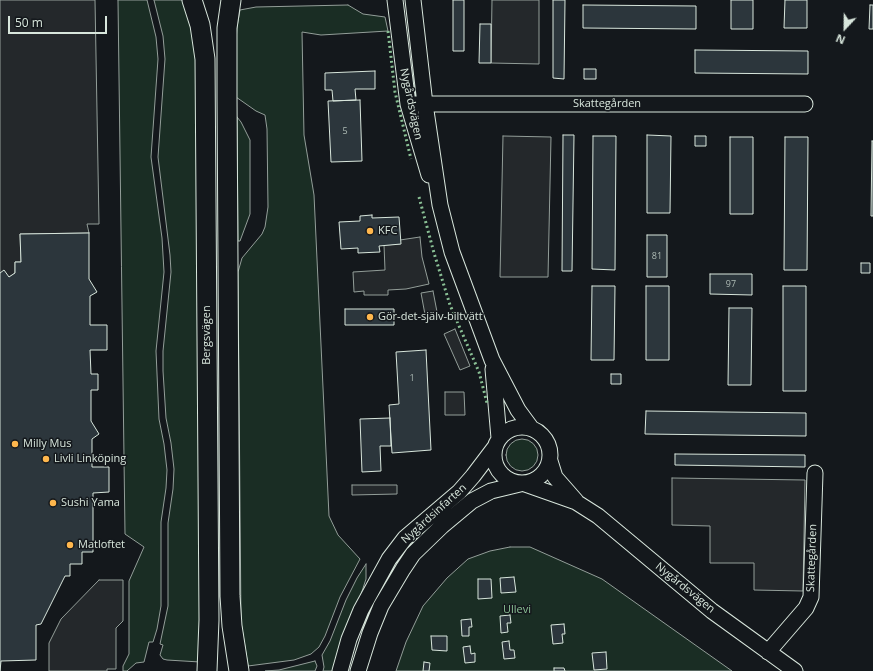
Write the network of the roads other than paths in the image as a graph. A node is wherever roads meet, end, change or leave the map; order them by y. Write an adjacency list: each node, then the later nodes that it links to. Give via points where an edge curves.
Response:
1 (192, 0): 17 (main road, Bergsvägen, via 200,24 205,59 209,612)
2 (231, 0): 18 (main road, Bergsvägen, via 227,28 230,589 232,626)
3 (395, 0): 5 (street, Nygårdsvägen)
4 (413, 0): 6 (street, Nygårdsvägen)
5 (408, 104): 6 (street, Skattegården); 8 (street, Nygårdsvägen)
6 (424, 104): 7 (street, Skattegården); 8 (street, Nygårdsvägen)
7 (805, 104)
8 (440, 205): 9 (street, Nygårdsvägen, via 461,280)
9 (492, 360): 10 (street, Nygårdsvägen, via 518,410); 11 (street, Nygårdsvägen)
10 (532, 429): 11 (street, via 508,430); 12 (street, via 541,434 547,442)
11 (497, 443): 14 (street, via 494,460 498,471 508,480); 19 (street, Nygårdsinfarten, via 459,492 410,533 389,559 361,610)
12 (550, 461): 14 (street, via 546,471 539,478); 15 (street, Nygårdsvägen, via 555,476)
13 (815, 473): 16 (street, Skattegården, via 811,597 806,608)
14 (522, 484): 15 (street, Nygårdsvägen); 20 (street, Nygårdsinfarten, via 491,491 472,501 413,554 381,606)
15 (576, 502): 16 (street, Nygårdsvägen, via 619,532 712,611)
16 (768, 652): 21 (street, Nygårdsvägen)
17 (207, 671)
18 (239, 671)
19 (340, 671)
20 (358, 671)
21 (795, 671)

